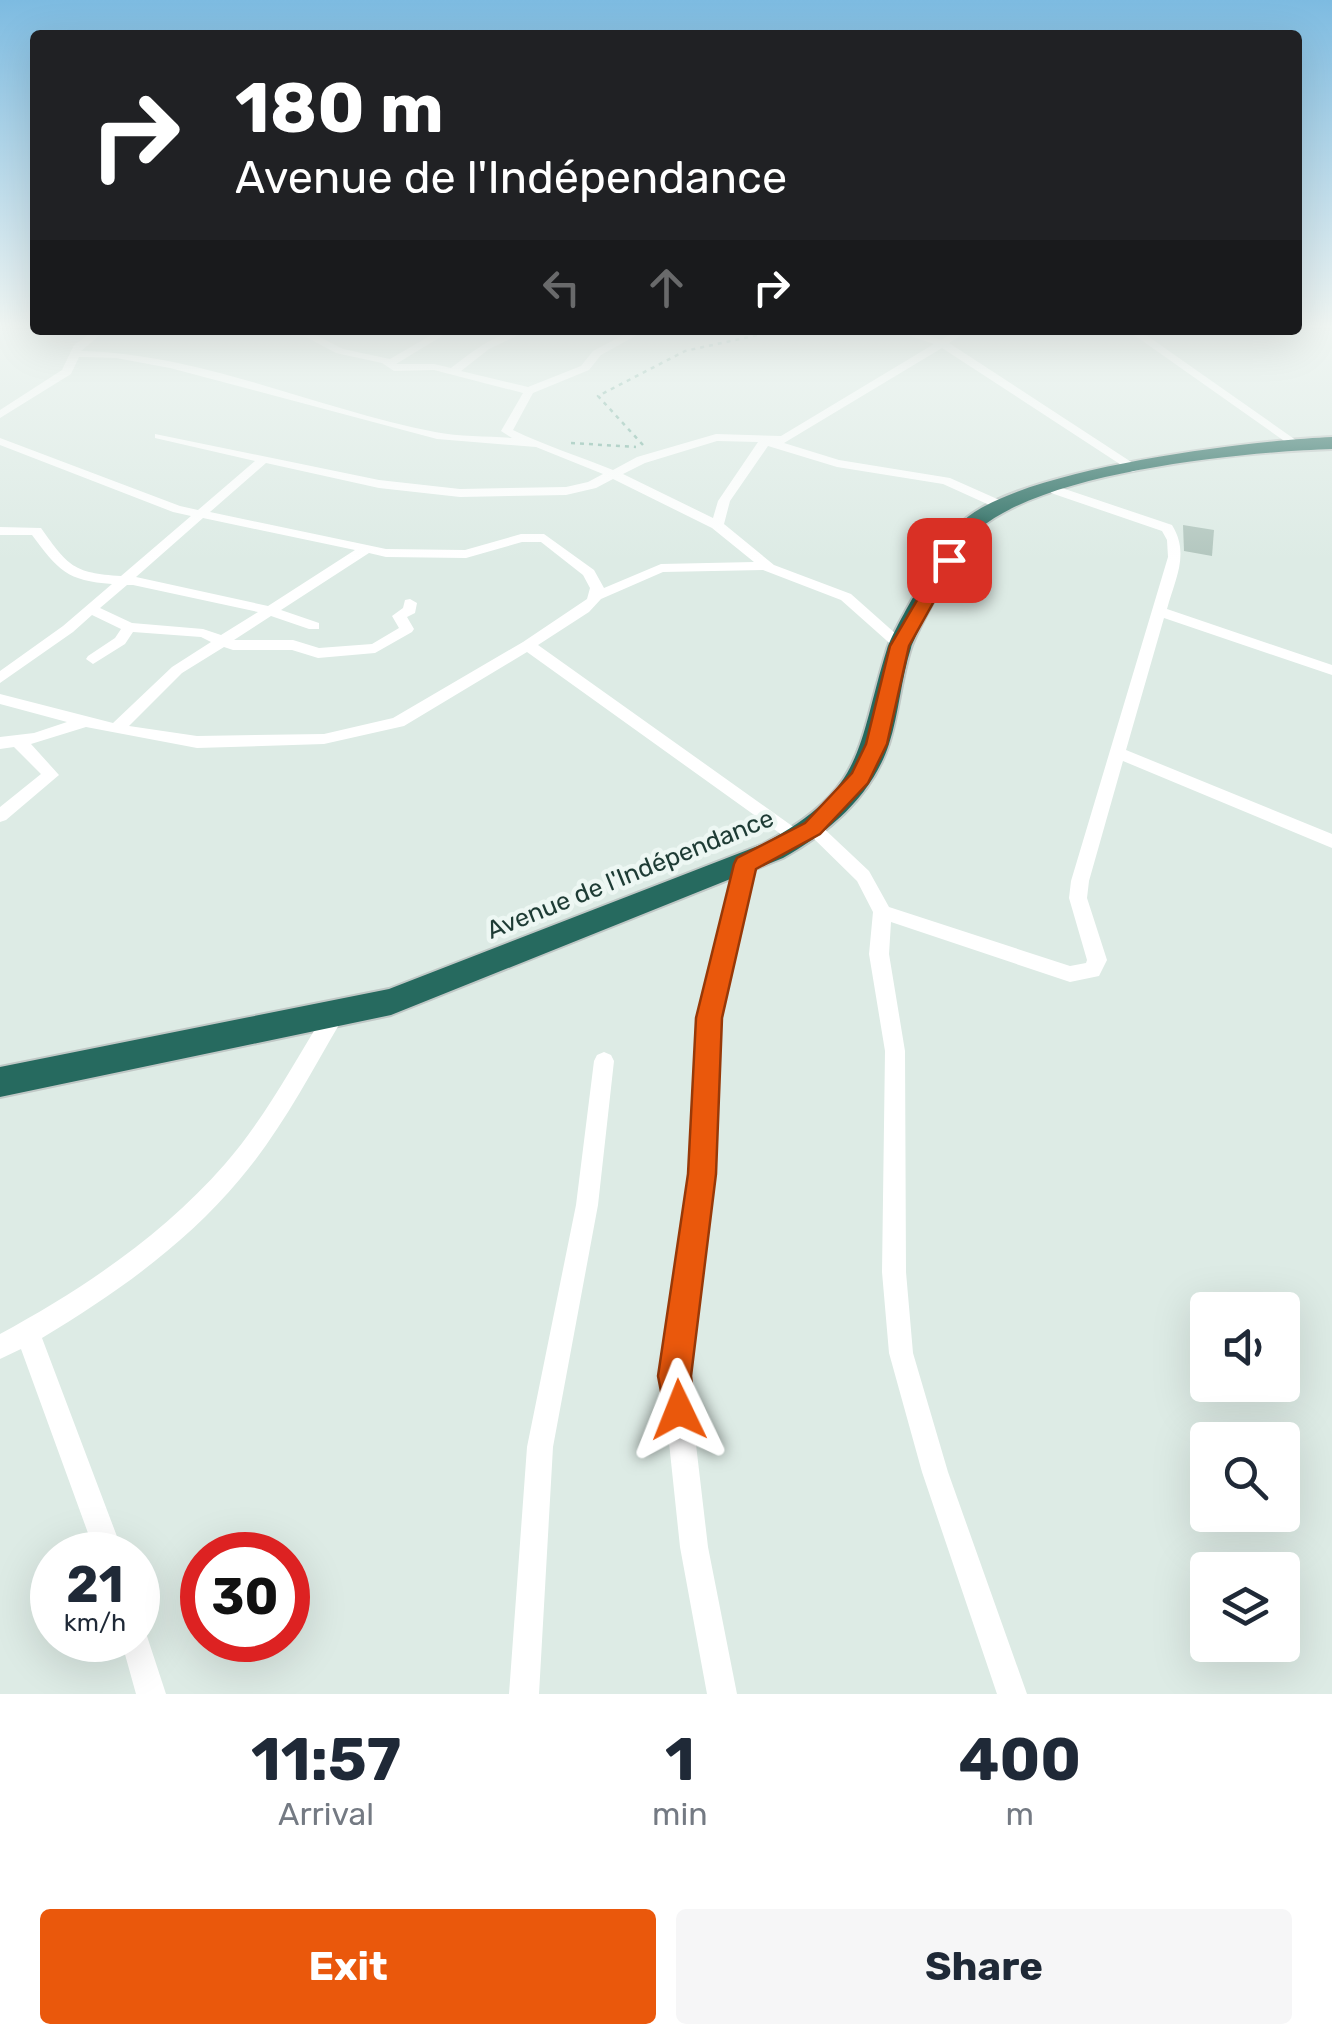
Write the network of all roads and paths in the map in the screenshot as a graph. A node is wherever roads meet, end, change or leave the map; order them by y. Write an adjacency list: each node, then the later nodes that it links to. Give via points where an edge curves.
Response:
1 (311, 403): 9 (street, via 422,433)
2 (522, 403): 7 (street)
3 (605, 403): 14 (path, via 646,447)
4 (848, 403): 11 (street, via 783,440)
5 (1034, 403): 16 (street)
6 (1238, 403): 12 (street)
7 (508, 429): 9 (street); 14 (street)
8 (160, 436): 15 (street)
9 (486, 437): 14 (street)
10 (0, 441): 20 (street)
11 (764, 441): 17 (street, via 716,437); 19 (street, via 821,460 946,482); 21 (street, via 724,501)
12 (1294, 442): 13 (highway, Avenue de l'Indépendance); 16 (highway, Avenue de l'Indépendance)
13 (1332, 443)
14 (534, 444): 17 (street)
15 (264, 459): 17 (street, via 460,493 566,491); 20 (street)
16 (1136, 469): 18 (highway, Avenue de l'Indépendance)
17 (613, 474): 21 (street)
18 (1054, 490): 19 (highway, Avenue de l'Indépendance); 30 (street, via 1167,528 1176,558)
19 (1000, 505): 35 (highway, Avenue de l'Indépendance, via 968,527)
20 (200, 514): 23 (street); 25 (street)
21 (717, 525): 24 (street)
22 (0, 530): 25 (street, via 30,528 85,578)
23 (368, 548): 26 (street, via 466,554 544,538 589,573); 29 (street)
24 (766, 566): 26 (street, via 661,568); 35 (street, via 846,597)
25 (124, 580): 28 (street); 29 (street)
26 (595, 597): 34 (street)
27 (410, 603): 33 (street, via 400,616 407,629 375,648 318,653)
28 (90, 609): 32 (street); 38 (street)
29 (267, 610): 31 (street); 33 (street)
30 (1160, 612): 37 (street); 43 (street)
31 (314, 626)
32 (129, 627): 33 (street); 36 (street)
33 (226, 640): 41 (street, via 178,670)
34 (528, 645): 41 (street, via 398,722 364,732 198,742); 45 (street)
35 (900, 646): 45 (highway, Avenue de l'Indépendance, via 868,761 836,806)
36 (93, 659)
37 (1332, 670)
38 (0, 678)
39 (0, 699): 40 (street)
40 (88, 721): 41 (street); 42 (street)
41 (116, 729)
42 (9, 742): 44 (street, via 51,774)
43 (1118, 753): 46 (street); 48 (street, via 1080,881 1078,898 1097,960 1092,970 1070,974)
44 (0, 816)
45 (804, 833): 47 (highway, Avenue de l'Indépendance); 48 (street, via 864,876)
46 (1332, 841)
47 (745, 864): 49 (highway, Avenue de l'Indépendance, via 391,1002); 58 (street, via 709,1018 702,1174 675,1376 694,1548)
48 (882, 912): 59 (street, via 878,954 895,1052 894,1272 901,1353)
49 (333, 1017): 51 (highway, Avenue de l'Indépendance); 52 (street, via 257,1138 202,1204 127,1269)
50 (604, 1061): 57 (street, via 586,1205 540,1447)
51 (0, 1082)
52 (28, 1332): 53 (street); 54 (street)
53 (0, 1348)
54 (102, 1532)
55 (142, 1662): 56 (street)
56 (151, 1694)
57 (524, 1694)
58 (722, 1694)
59 (1012, 1694)

